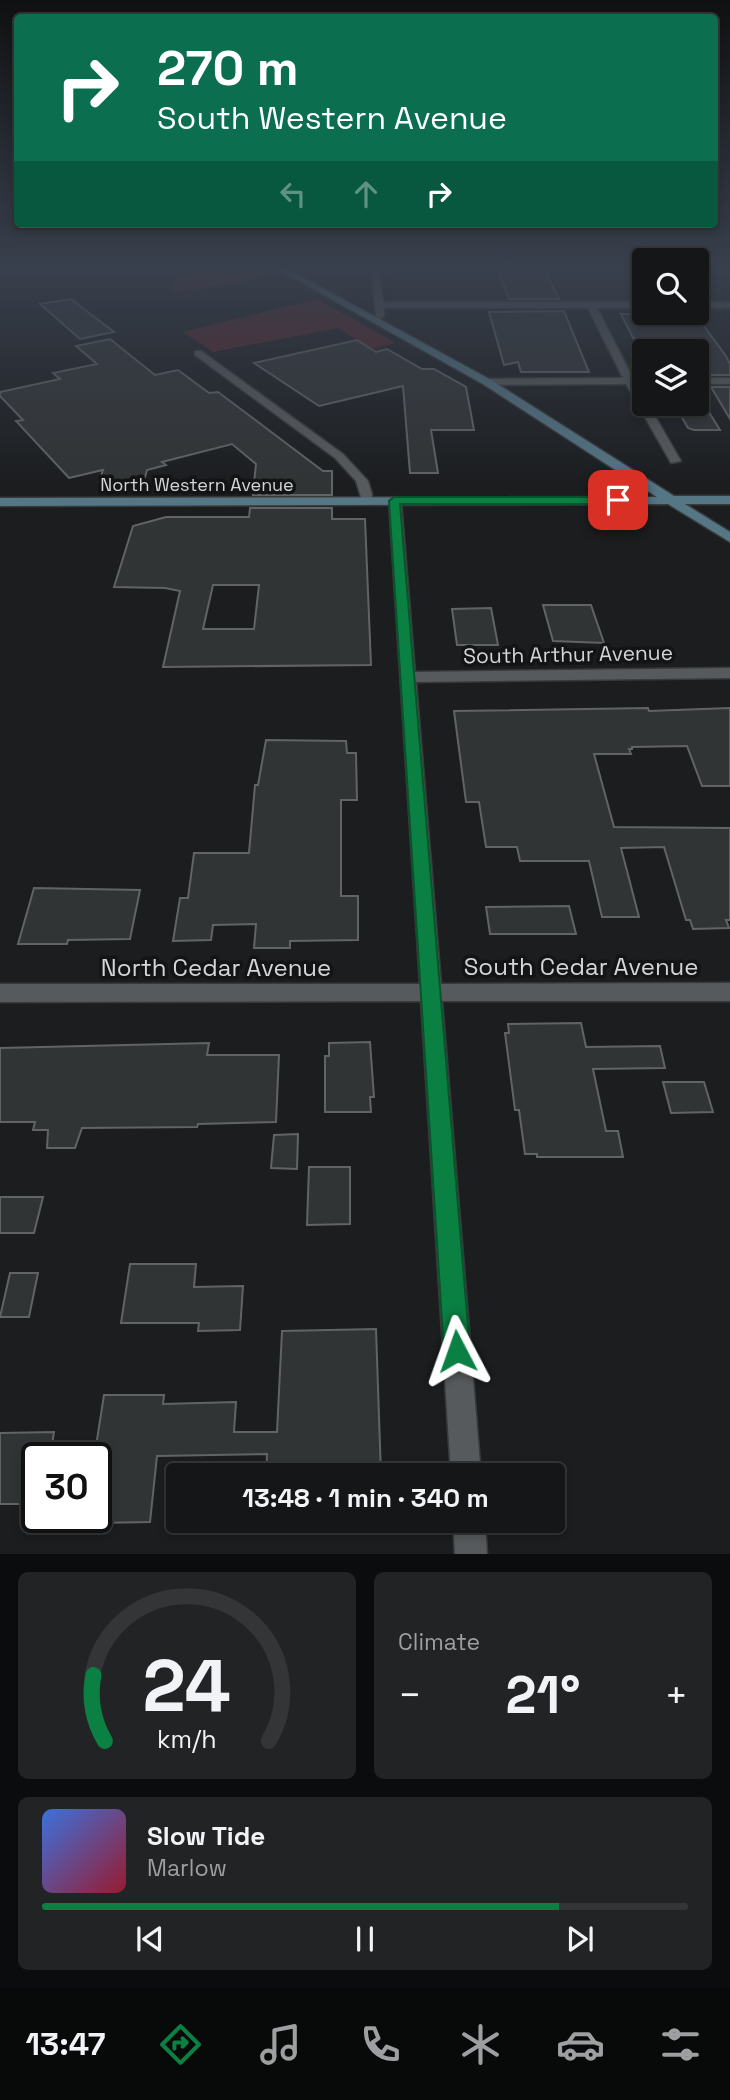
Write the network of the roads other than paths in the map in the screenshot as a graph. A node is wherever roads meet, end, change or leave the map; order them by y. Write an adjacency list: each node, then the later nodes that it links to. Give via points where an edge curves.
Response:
1 (412, 340): 7 (main road)
2 (608, 340): 4 (street)
3 (198, 353): 11 (street, via 339,456 358,475)
4 (629, 381): 7 (street); 8 (street)
5 (709, 381): 6 (street)
6 (730, 381)
7 (487, 382): 9 (main road)
8 (675, 461)
9 (671, 500): 10 (main road, North Western Avenue); 12 (main road, North Western Avenue); 14 (main road)
10 (730, 500)
11 (367, 501): 12 (main road, North Western Avenue); 13 (main road, North Western Avenue)
12 (394, 501): 16 (street)
13 (0, 502)
14 (730, 538)
15 (730, 673): 16 (street, South Arthur Avenue)
16 (407, 677): 19 (street)
17 (730, 992): 19 (street, South Cedar Avenue)
18 (0, 993): 19 (street, North Cedar Avenue)
19 (432, 993): 20 (street)
20 (465, 1463)
21 (470, 1533): 22 (street)
22 (471, 1554)

